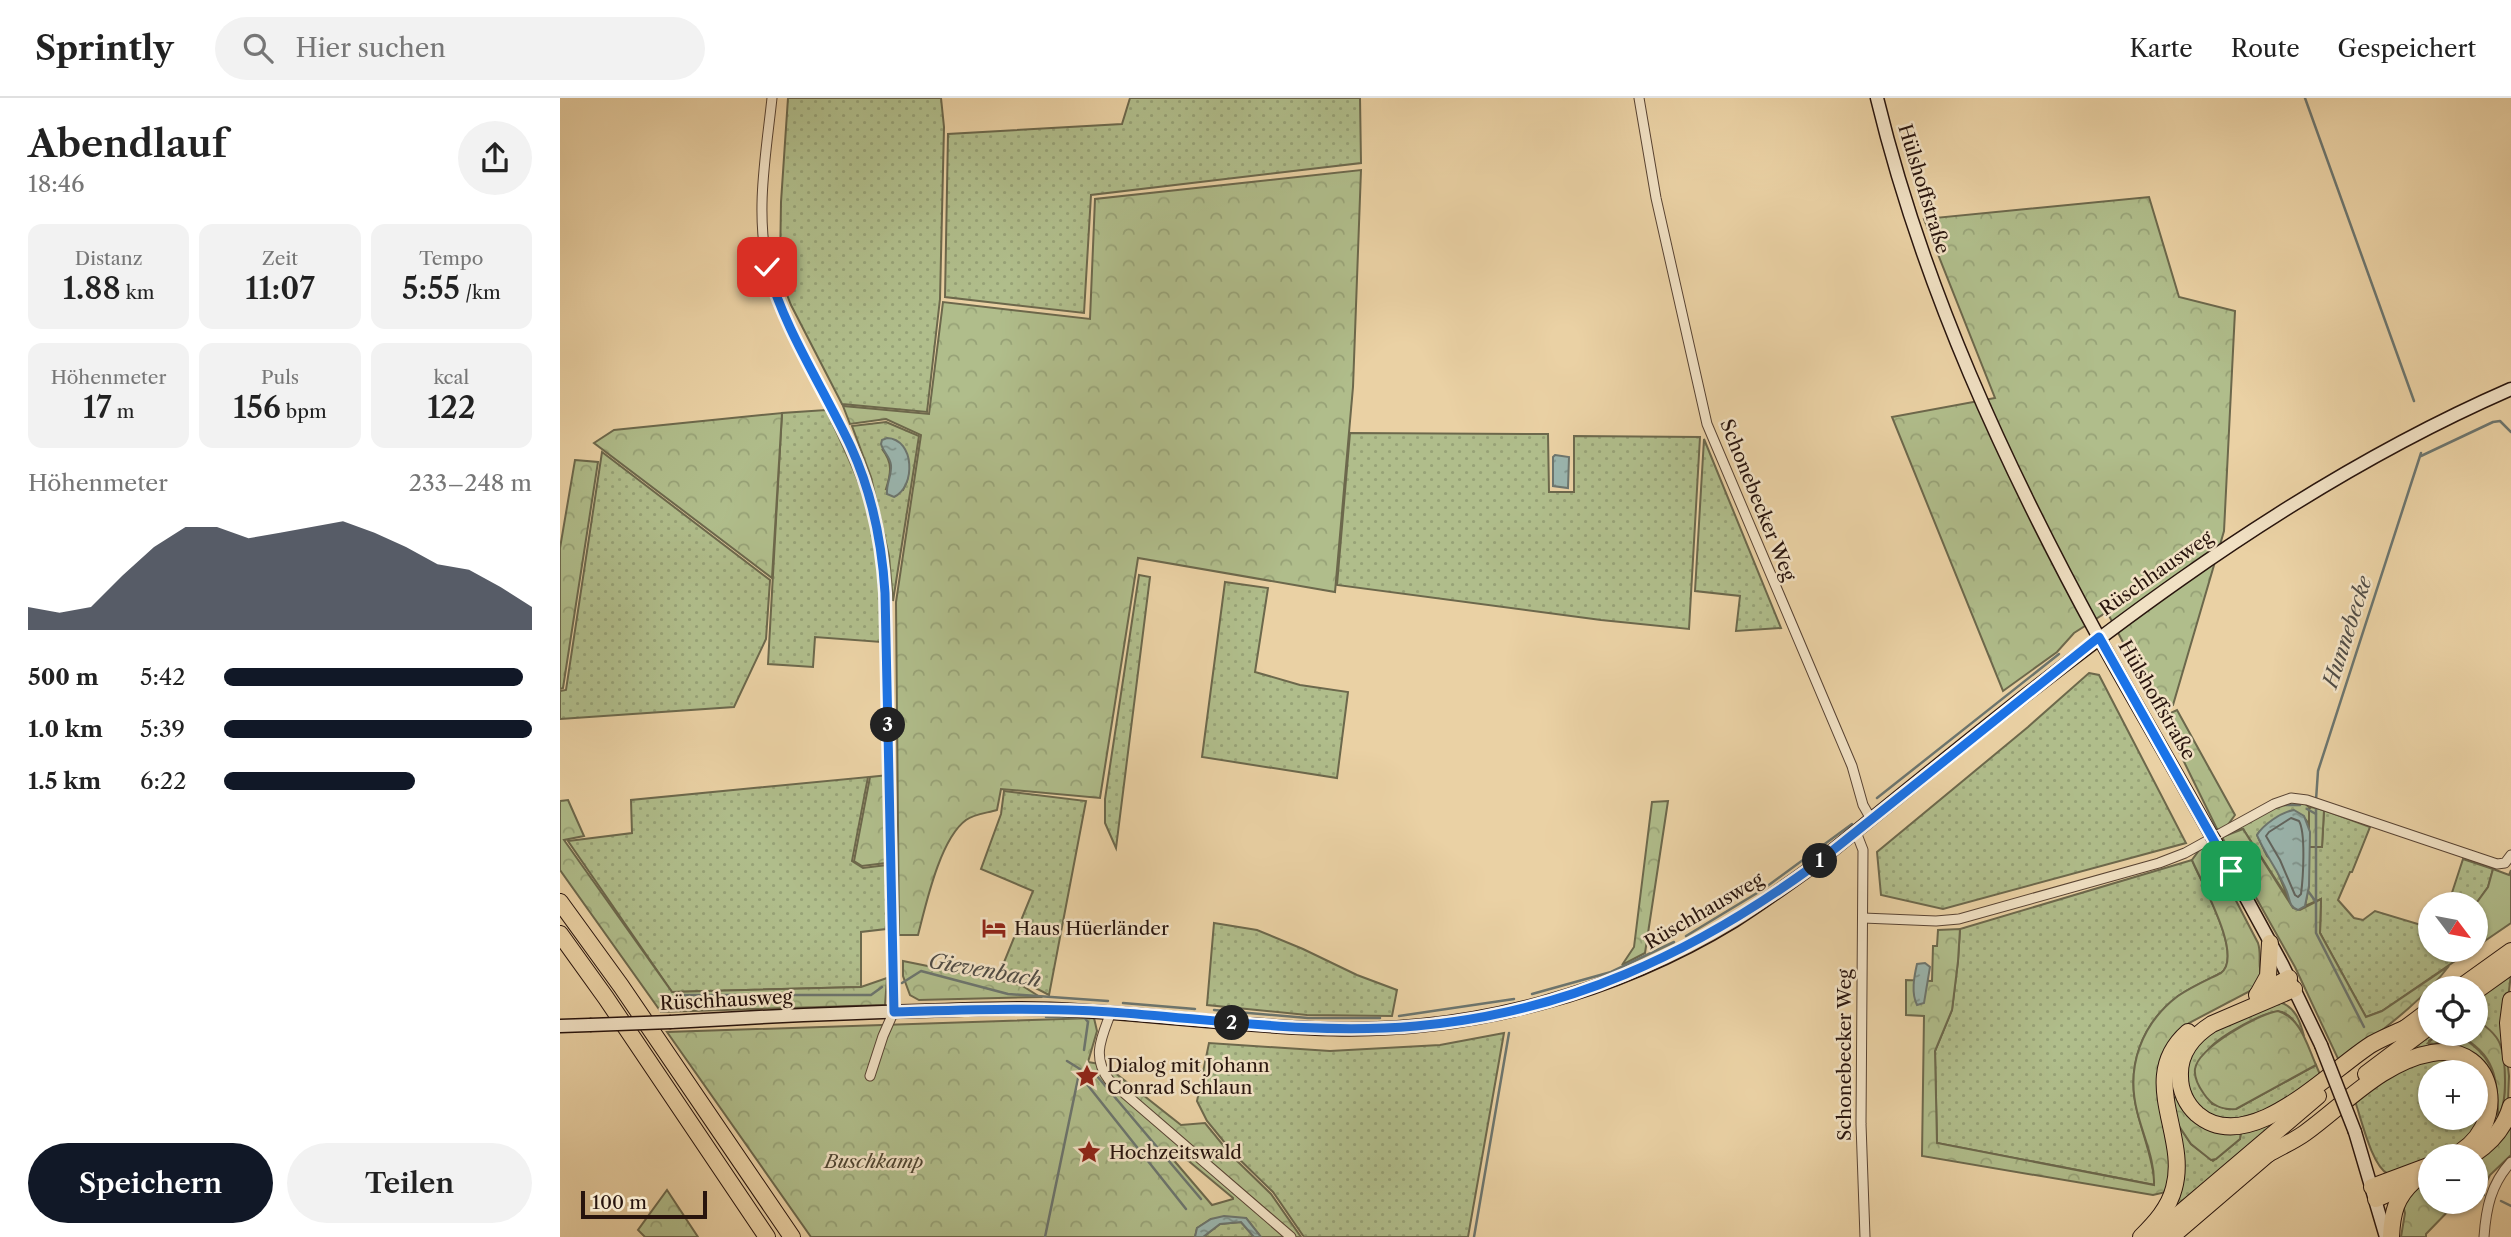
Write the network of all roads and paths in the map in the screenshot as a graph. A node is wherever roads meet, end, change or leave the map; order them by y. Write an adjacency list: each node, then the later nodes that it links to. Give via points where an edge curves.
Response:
1 (772, 98): 20 (street, via 762,207 767,267 790,329 864,479 883,559)
2 (1639, 98): 6 (street, Schonebecker Weg, via 1656,198 1707,425)
3 (1877, 98): 5 (main road, Hülshoffstraße, via 1908,210 1964,363 2014,474)
4 (2511, 389): 5 (main road, Rüschhausweg, via 2402,441 2288,506)
5 (2099, 637): 6 (main road, Rüschhausweg); 12 (main road, Hülshoffstraße)
6 (1871, 819): 7 (main road, Rüschhausweg)
7 (1856, 832): 10 (street, Schonebecker Weg, via 1863,850); 21 (main road, Rüschhausweg, via 1767,900 1693,943 1614,980 1518,1009 1418,1026 1335,1030)
8 (2511, 855): 10 (street, via 2497,864 2307,800 2291,799 2160,863 1972,916 1947,921)
9 (560, 902): 38 (highway)
10 (1863, 918): 40 (street, Schonebecker Weg)
11 (560, 934): 37 (highway)
12 (2270, 943): 17 (main road, Hülshoffstraße); 18 (highway, via 2270,969)
13 (2511, 951): 15 (highway)
14 (2511, 966): 16 (highway)
15 (2476, 976)
16 (2488, 982)
17 (2291, 984): 18 (highway); 24 (highway, via 2212,1024 2189,1045 2181,1064 2180,1085 2199,1115 2230,1126 2267,1117 2321,1084 2372,1044); 36 (main road, Hülshoffstraße, bridge, via 2321,1045)
18 (2259, 994): 41 (highway, via 2192,1029 2169,1057 2165,1092 2176,1180 2165,1209)
19 (2511, 1000): 26 (highway)
20 (894, 1012): 21 (main road, Rüschhausweg); 23 (main road, Rüschhausweg, bridge); 27 (street)
21 (1111, 1012): 39 (street, via 1099,1058 1109,1080)
22 (2418, 1019): 24 (highway)
23 (560, 1026)
24 (2406, 1028): 42 (highway)
25 (2418, 1035): 31 (highway)
26 (2511, 1059)
27 (870, 1076)
28 (2511, 1106): 30 (highway, via 2505,1122)
29 (2472, 1144): 31 (highway, via 2490,1120 2488,1083 2476,1065 2442,1052 2421,1055 2394,1068)
30 (2487, 1144)
31 (2268, 1154): 43 (highway)
32 (2511, 1162): 45 (street, via 2491,1193)
33 (2418, 1171): 36 (highway)
34 (2418, 1179): 35 (highway)
35 (2414, 1181): 36 (highway); 44 (highway, via 2395,1205)
36 (2374, 1193): 44 (main road, Hülshoffstraße)
37 (767, 1237)
38 (792, 1237)
39 (1292, 1237)
40 (1865, 1237)
41 (2141, 1237)
42 (2152, 1237)
43 (2171, 1237)
44 (2389, 1237)
45 (2484, 1237)

